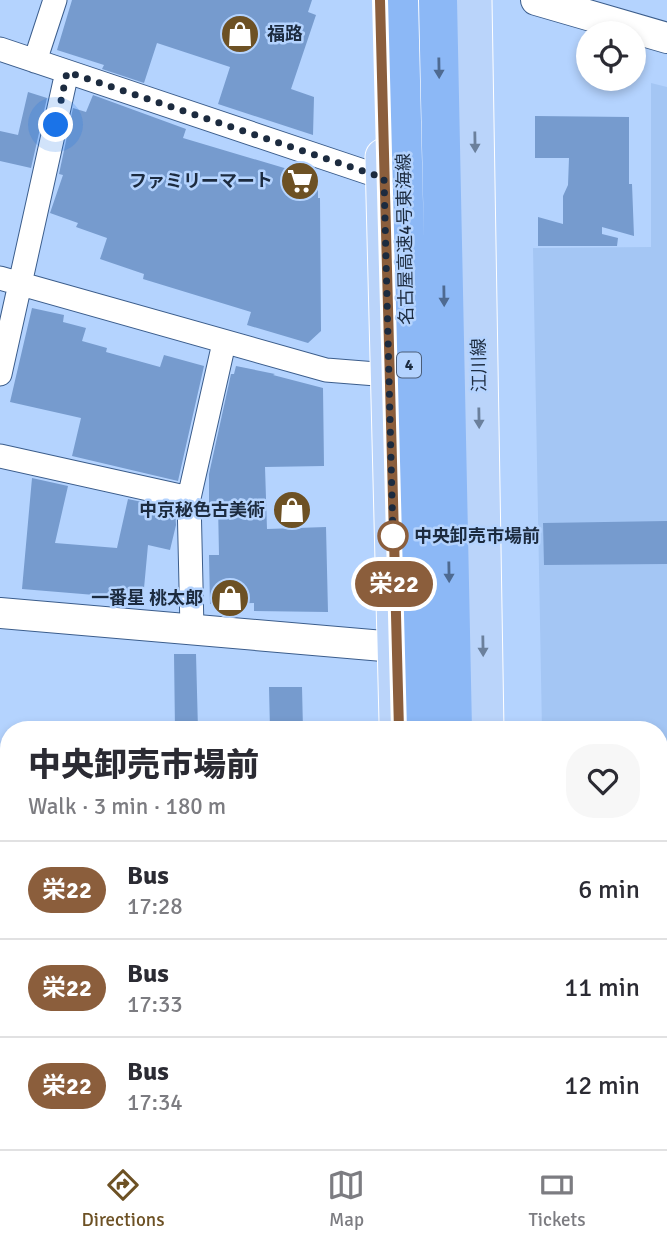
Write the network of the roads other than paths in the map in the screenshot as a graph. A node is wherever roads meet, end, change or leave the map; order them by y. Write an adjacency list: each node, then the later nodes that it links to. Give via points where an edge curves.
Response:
1 (55, 0): 9 (street)
2 (380, 0): 11 (main road)
3 (400, 0): 22 (highway, 名古屋高速4号東海線 / 4)
4 (438, 0): 23 (highway, 4, one-way to 23)
5 (472, 0): 24 (main road, 江川線, one-way to 24)
6 (536, 0): 7 (street)
7 (667, 38)
8 (0, 49): 9 (street)
9 (35, 61): 10 (street)
10 (67, 72): 11 (street); 12 (street)
11 (384, 178): 15 (main road)
12 (10, 280): 13 (street); 14 (street)
13 (224, 343): 15 (street, via 326,370); 17 (street)
14 (0, 374)
15 (389, 375): 20 (main road)
16 (0, 457): 17 (street)
17 (189, 498): 19 (street)
18 (0, 613): 19 (street)
19 (192, 629): 20 (street)
20 (395, 647): 21 (main road)
21 (399, 721)
22 (417, 721)
23 (453, 721)
24 (485, 721)

